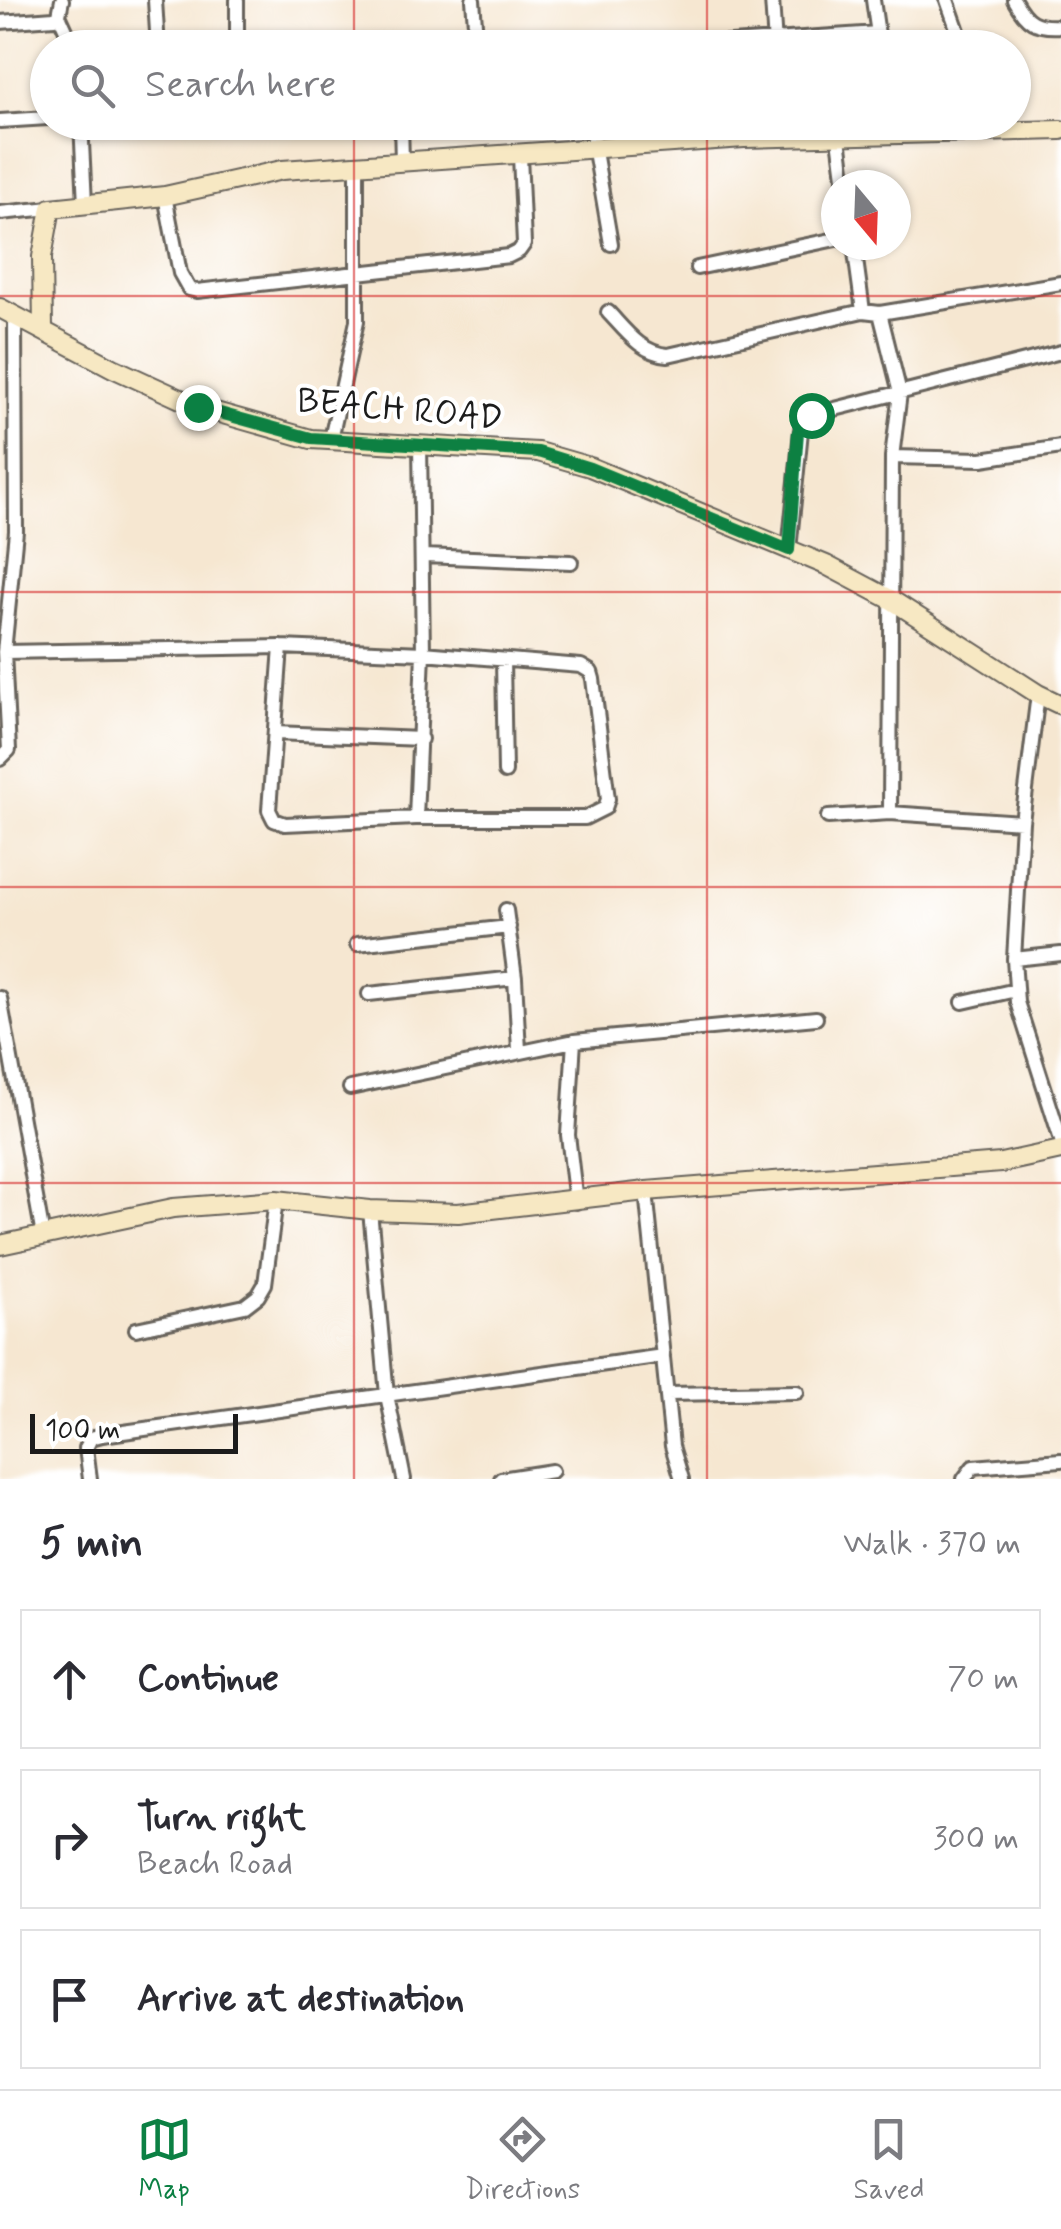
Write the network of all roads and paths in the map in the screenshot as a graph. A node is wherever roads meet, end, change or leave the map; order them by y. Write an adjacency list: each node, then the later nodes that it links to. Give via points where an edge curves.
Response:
1 (155, 0): 11 (street)
2 (237, 0): 12 (street)
3 (473, 0): 13 (street)
4 (772, 0): 14 (street)
5 (872, 0): 15 (street)
6 (947, 0): 16 (street)
7 (1014, 0): 10 (street, via 1034,25)
8 (61, 7): 9 (street, via 46,19)
9 (0, 22)
10 (1061, 26)
11 (157, 30)
12 (237, 30)
13 (475, 30)
14 (774, 30)
15 (877, 30)
16 (958, 30)
17 (30, 119): 18 (street)
18 (0, 121)
19 (1031, 129): 20 (street)
20 (1061, 130)
21 (81, 140): 32 (street)
22 (401, 140): 28 (street)
23 (593, 140): 26 (street)
24 (681, 140): 26 (street)
25 (839, 140): 30 (street)
26 (594, 148): 27 (street); 36 (street)
27 (520, 156): 28 (street); 39 (street, via 519,251)
28 (402, 162): 29 (street)
29 (357, 165): 31 (street, via 282,170); 39 (street)
30 (843, 170)
31 (165, 196): 32 (street); 39 (street, via 180,273 190,289)
32 (85, 204): 33 (street)
33 (52, 208): 34 (street); 45 (street, via 42,256)
34 (0, 213)
35 (821, 243): 38 (street)
36 (611, 244)
37 (856, 260): 42 (street)
38 (697, 268)
39 (358, 273): 49 (street, via 357,320)
40 (1061, 282): 44 (street)
41 (608, 312): 42 (street, via 644,350 668,356)
42 (864, 312): 44 (street)
43 (8, 313): 45 (street, BEACH ROAD); 48 (street)
44 (880, 313): 47 (street)
45 (44, 330): 49 (street, BEACH ROAD, via 198,407)
46 (1061, 352): 47 (street)
47 (900, 393): 52 (street); 53 (street, via 802,422)
48 (7, 407): 58 (street, via 16,531)
49 (331, 440): 50 (street, BEACH ROAD)
50 (420, 444): 53 (street, BEACH ROAD, via 538,452); 54 (street)
51 (1061, 448): 52 (street, via 982,459)
52 (892, 457): 56 (street)
53 (789, 550): 56 (street, BEACH ROAD)
54 (424, 556): 55 (street); 59 (street)
55 (572, 562)
56 (890, 599): 61 (street, BEACH ROAD); 67 (street)
57 (281, 648): 58 (street); 59 (street); 63 (street)
58 (4, 652): 65 (street, via 8,750)
59 (423, 653): 60 (street); 64 (street)
60 (503, 660): 66 (street); 69 (street, via 591,672 605,808 586,818)
61 (1038, 694): 62 (street, BEACH ROAD); 70 (street)
62 (1061, 705)
63 (275, 734): 64 (street); 69 (street, via 269,810 274,820)
64 (421, 739): 69 (street)
65 (0, 759)
66 (504, 772)
67 (890, 813): 68 (street); 70 (street)
68 (828, 816)
69 (416, 818)
70 (1022, 822): 75 (street)
71 (506, 910): 72 (street)
72 (509, 928): 73 (street); 76 (street)
73 (357, 944)
74 (1061, 954): 75 (street)
75 (1014, 959): 77 (street)
76 (515, 978): 78 (street); 83 (street)
77 (1016, 990): 80 (street); 85 (street)
78 (369, 994)
79 (0, 998): 91 (street)
80 (963, 1002)
81 (816, 1018): 82 (street)
82 (574, 1042): 83 (street); 89 (street, via 568,1134)
83 (519, 1050): 84 (street)
84 (350, 1088)
85 (1061, 1140)
86 (1061, 1150): 87 (street, via 1002,1162)
87 (646, 1191): 89 (street); 94 (street)
88 (276, 1200): 90 (street); 91 (street, via 173,1208); 93 (street, via 258,1296 245,1306)
89 (576, 1202): 90 (street, via 458,1213)
90 (370, 1210): 97 (street)
91 (43, 1236): 92 (street)
92 (0, 1245)
93 (136, 1329)
94 (662, 1356): 96 (street); 97 (street)
95 (797, 1392): 96 (street)
96 (666, 1394): 103 (street)
97 (387, 1395): 100 (street, via 92,1438 86,1448); 101 (street)
98 (1061, 1460): 104 (street, via 973,1468)
99 (552, 1471): 102 (street)
100 (90, 1479)
101 (404, 1479)
102 (501, 1479)
103 (682, 1479)
104 (964, 1479)

